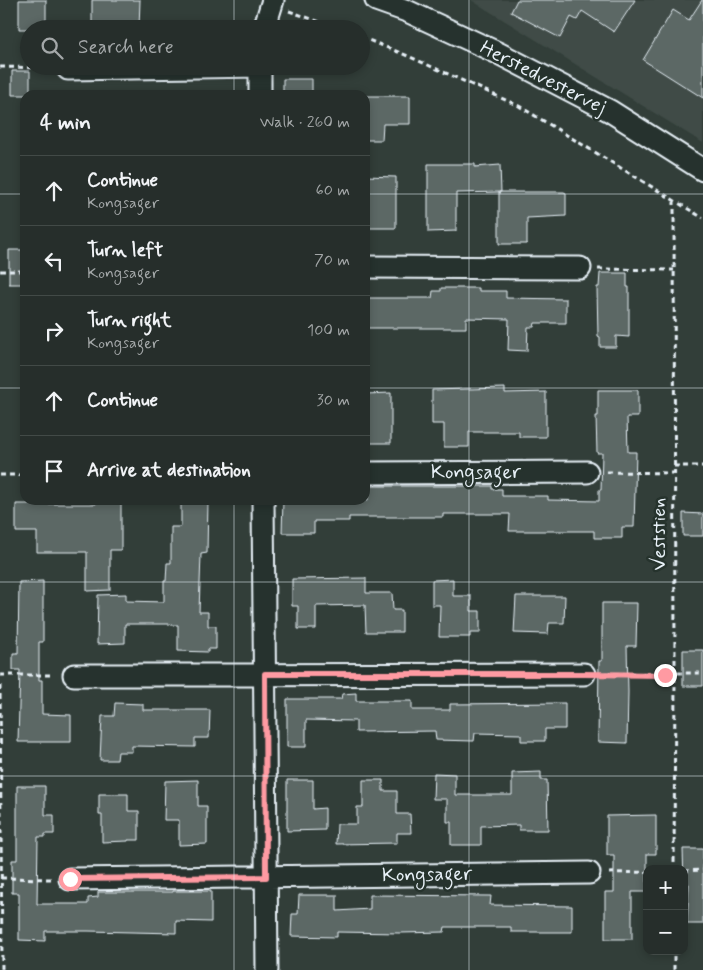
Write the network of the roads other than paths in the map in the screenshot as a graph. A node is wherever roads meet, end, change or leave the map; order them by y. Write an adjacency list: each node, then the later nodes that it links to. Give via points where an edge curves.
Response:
1 (376, 0): 6 (street, Herstedvestervej, via 500,54 602,106)
2 (272, 3): 3 (street)
3 (267, 20)
4 (260, 75): 5 (street)
5 (260, 90)
6 (703, 170)
7 (370, 267): 8 (street)
8 (580, 268)
9 (587, 472): 10 (street, Kongsager)
10 (370, 473)
11 (263, 505): 12 (street)
12 (265, 674): 13 (street); 14 (street); 16 (street)
13 (584, 674)
14 (74, 676)
15 (589, 873): 16 (street, Kongsager)
16 (266, 877): 17 (street, Kongsager); 18 (street)
17 (70, 879)
18 (268, 970)

